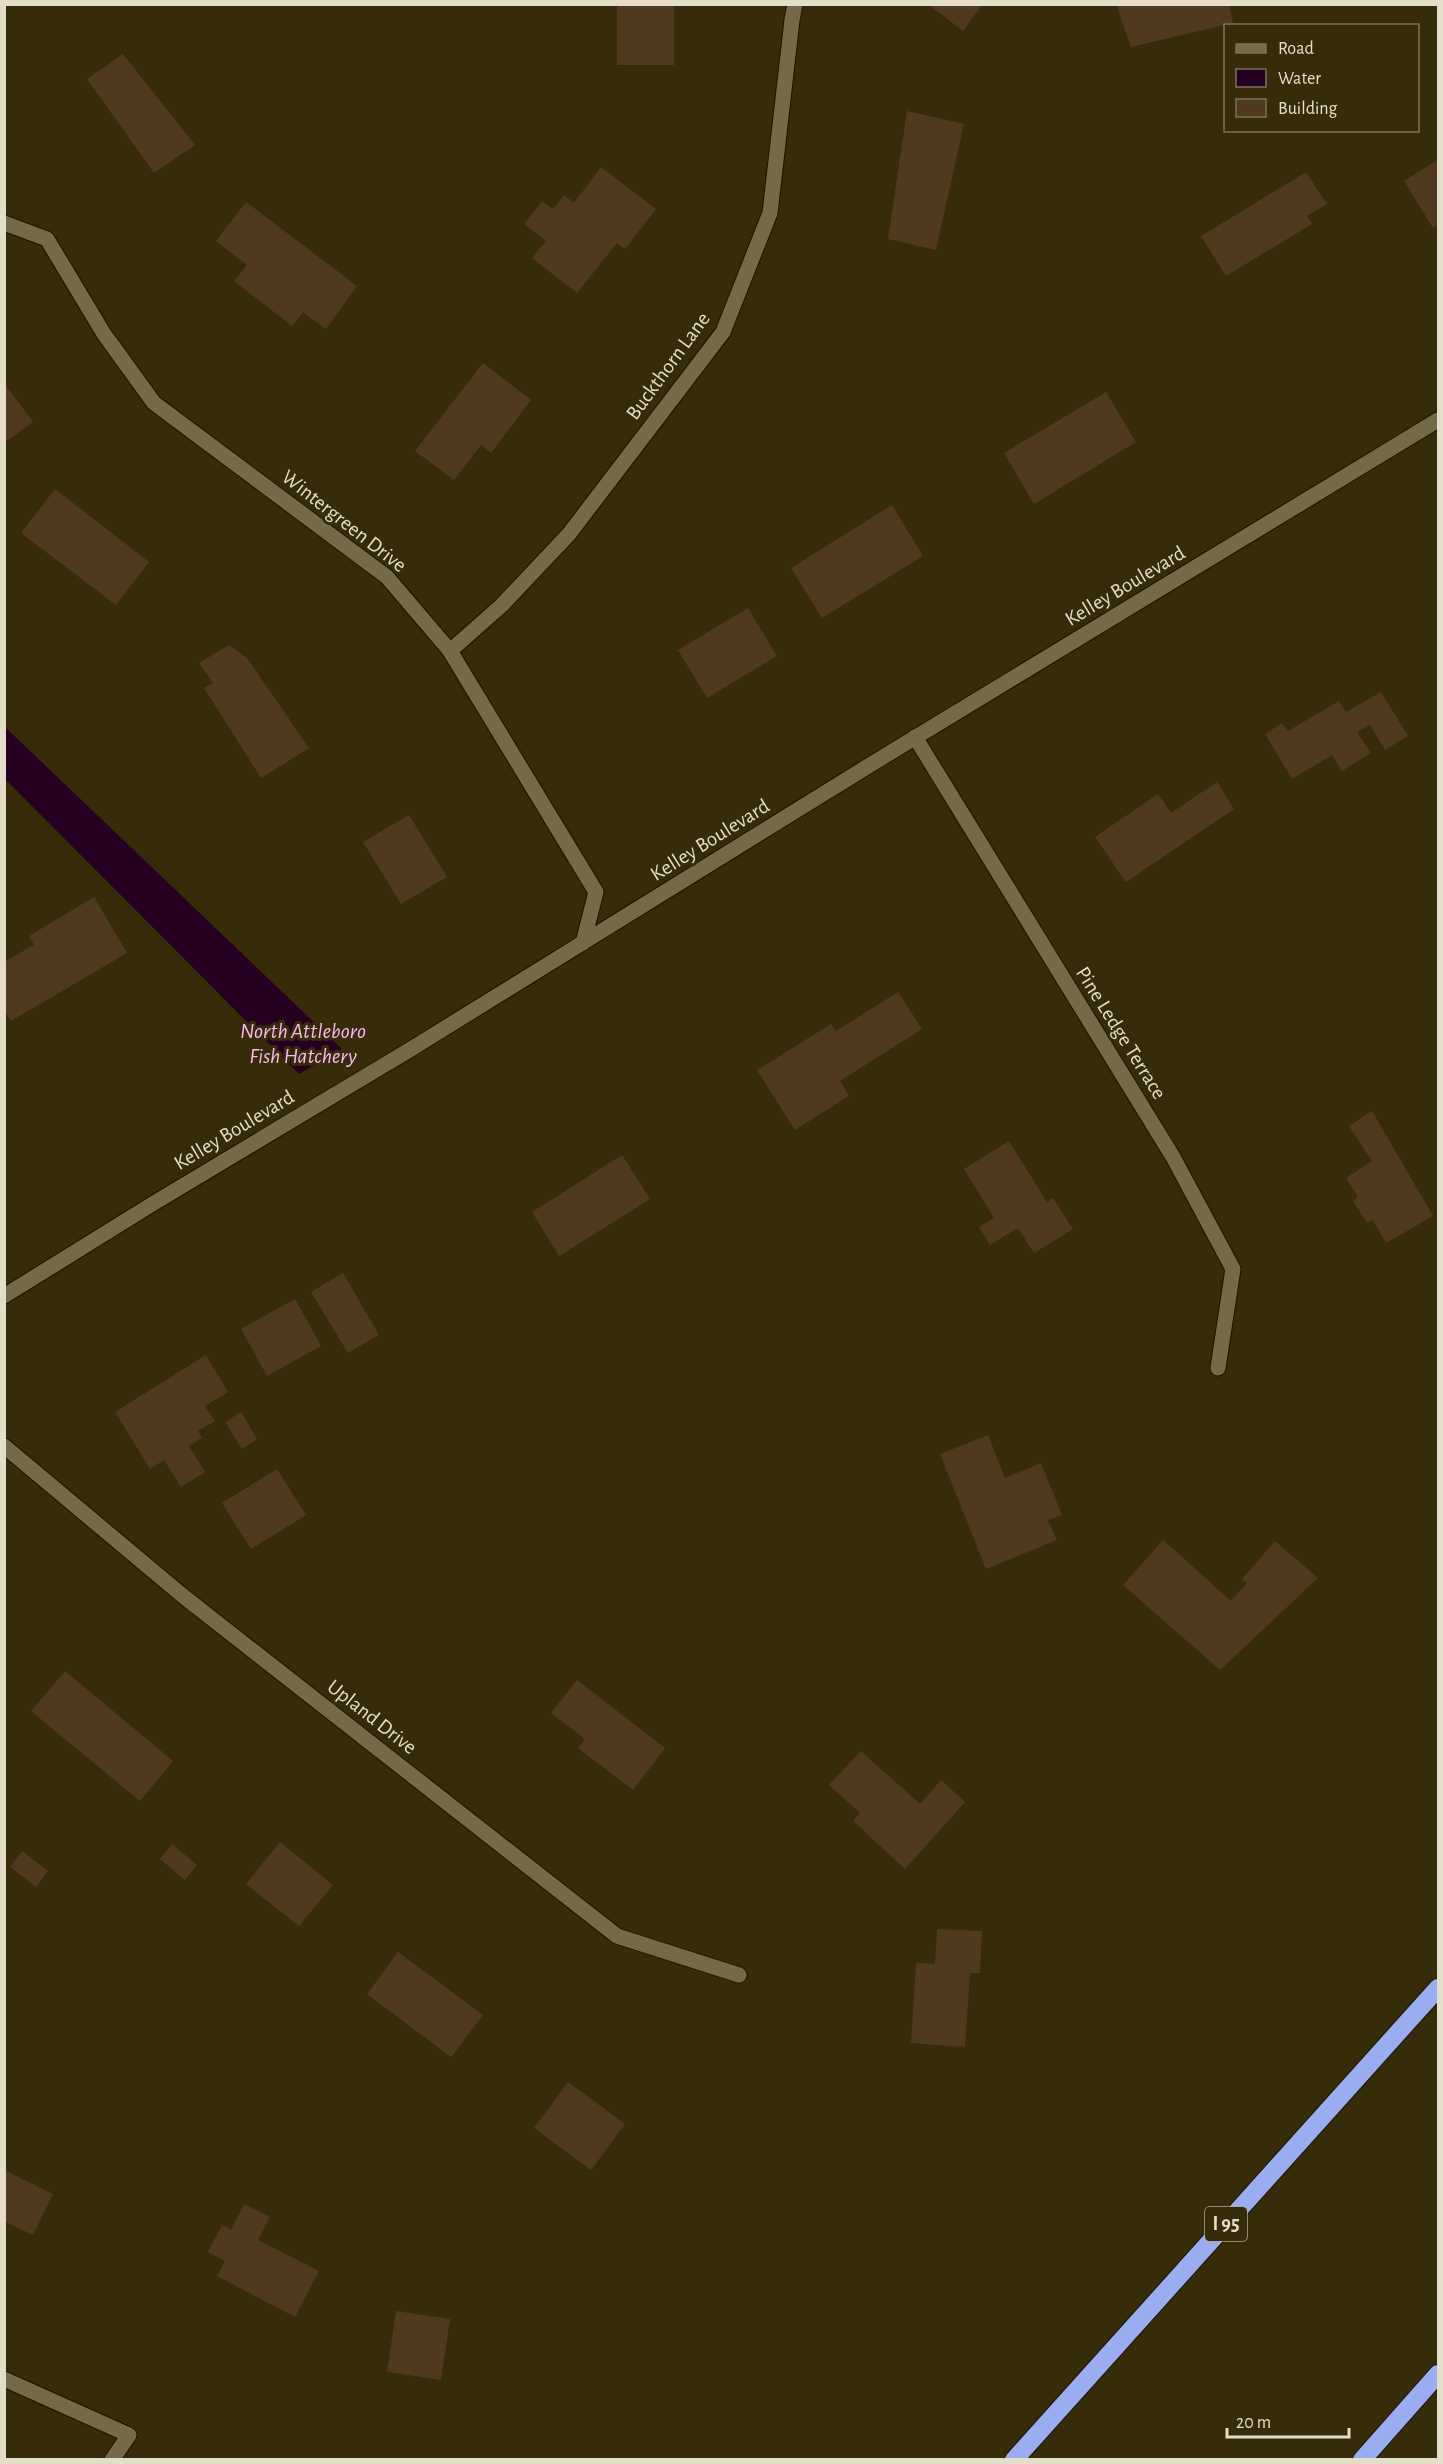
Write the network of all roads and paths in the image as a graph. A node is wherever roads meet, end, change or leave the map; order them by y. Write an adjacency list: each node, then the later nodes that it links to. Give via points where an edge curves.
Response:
1 (795, 4): 4 (street, Buckthorn Lane, via 770,213 723,332 569,534 502,605)
2 (4, 223): 4 (street, Wintergreen Drive, via 47,239 104,334 154,403 387,577)
3 (1438, 420): 5 (street, Kelley Boulevard)
4 (450, 651): 6 (street, Wintergreen Drive, via 596,892)
5 (915, 737): 6 (street, Kelley Boulevard); 8 (street, Pine Ledge Terrace, via 1173,1157 1233,1269)
6 (584, 943): 7 (street, Kelley Boulevard)
7 (4, 1296)
8 (1218, 1368)
9 (4, 1446): 10 (street, Upland Drive, via 192,1604 617,1936)
10 (739, 1975)
11 (1438, 1988): 15 (highway, I 95)
12 (1438, 2374): 16 (highway)
13 (4, 2379): 14 (street, via 129,2434)
14 (112, 2460)
15 (1014, 2460)
16 (1362, 2460)

